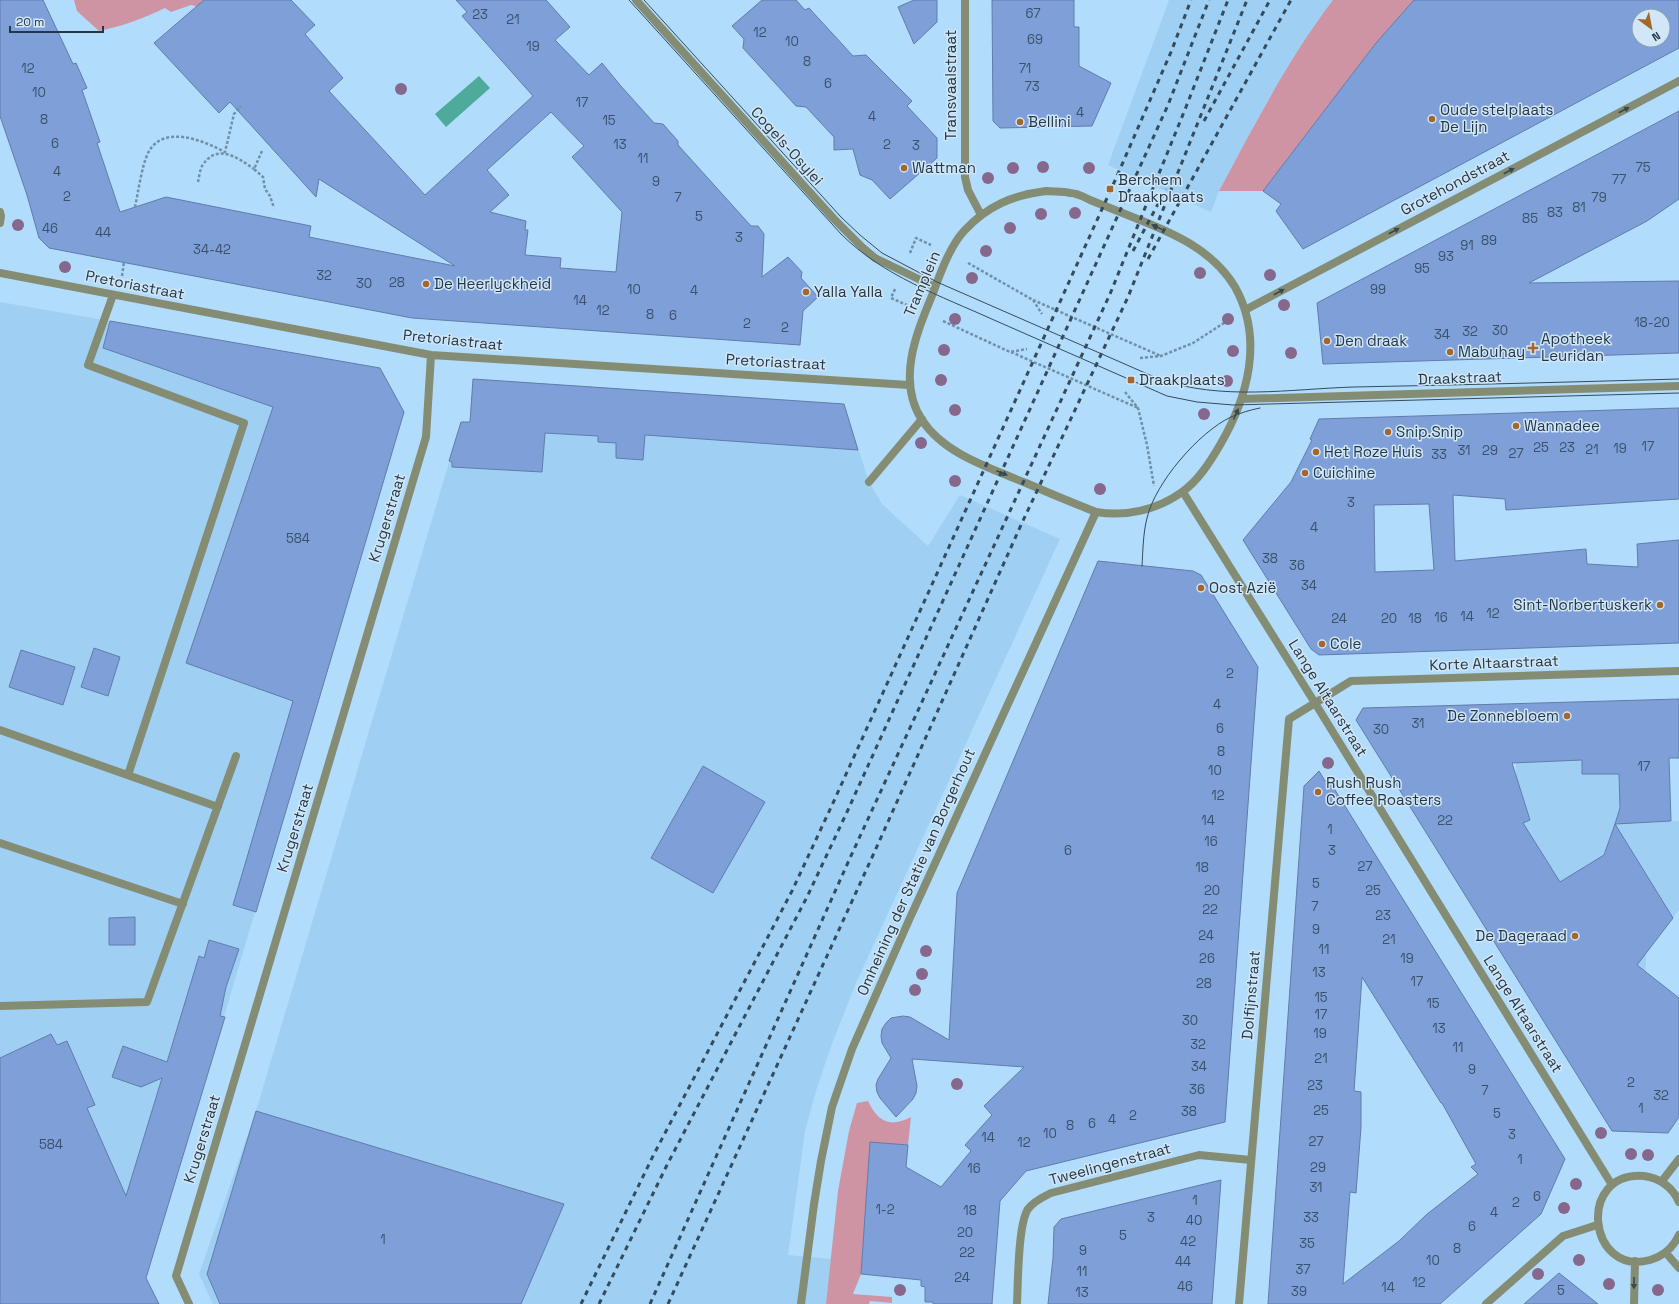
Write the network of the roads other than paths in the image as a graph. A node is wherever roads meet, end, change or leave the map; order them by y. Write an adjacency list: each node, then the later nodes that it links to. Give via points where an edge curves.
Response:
1 (636, 0): 8 (street, Cogels-Osylei, via 834,220 862,247 876,258)
2 (965, 0): 5 (street, Transvaalstraat, via 966,177 968,190)
3 (1679, 82): 10 (street, Grotehondstraat, one-way to 3)
4 (0, 212): 6 (street)
5 (981, 215): 8 (street, Tramplein, via 963,232 950,253); 10 (street, Tramplein, one-way to 5, via 1234,287 1218,265 1196,246 1143,221 1072,193 1046,191 1024,194 1002,202)
6 (0, 223)
7 (0, 274): 9 (street, Pretoriastraat)
8 (935, 287): 12 (street, Tramplein, via 916,336)
9 (113, 295): 11 (street, Pretoriastraat); 23 (street, via 88,365 244,423)
10 (1245, 310): 14 (street, via 1250,335 1250,364)
11 (431, 355): 12 (street, Pretoriastraat); 38 (street, Krugerstraat, via 426,437 176,1276)
12 (909, 384): 15 (street, Tramplein, via 913,402)
13 (1679, 386): 14 (street, Draakstraat)
14 (1242, 399): 17 (street, one-way to 14, via 1213,457)
15 (922, 419): 16 (street); 18 (street, Tramplein, one-way to 18, via 932,432 950,447 978,463)
16 (869, 482)
17 (1183, 492): 18 (street, via 1157,506 1124,514); 20 (street, Lange Altaarstraat)
18 (1096, 512): 39 (street, Omheining der Statie van Borgerhout, via 852,1049 832,1107 815,1197)
19 (1679, 671): 20 (street, Korte Altaarstraat, via 1351,681)
20 (1315, 703): 29 (street, Dolfijnstraat, via 1289,719); 31 (street, Lange Altaarstraat)
21 (0, 730): 23 (street)
22 (236, 756): 24 (street)
23 (128, 775): 24 (street)
24 (218, 807): 26 (street)
25 (0, 843): 26 (street)
26 (183, 904): 27 (street, via 147,1002)
27 (0, 1006)
28 (1679, 1159): 30 (street)
29 (1251, 1160): 40 (street, Tweelingenstraat, via 1199,1155 1051,1193 1037,1200 1028,1209 1022,1223); 41 (street, Dolfijnstraat)
30 (1662, 1181): 31 (street, via 1637,1176 1624,1178); 32 (street)
31 (1612, 1185): 33 (street, via 1598,1207)
32 (1679, 1202)
33 (1597, 1225): 36 (street, via 1600,1236 1614,1253 1624,1259); 42 (street, via 1563,1236)
34 (1679, 1235): 35 (street)
35 (1666, 1253): 36 (street, via 1646,1261); 37 (street)
36 (1635, 1261): 43 (street, one-way to 43)
37 (1679, 1268)
38 (189, 1304)
39 (801, 1304)
40 (1017, 1304)
41 (1239, 1304)
42 (1486, 1304)
43 (1634, 1304)

